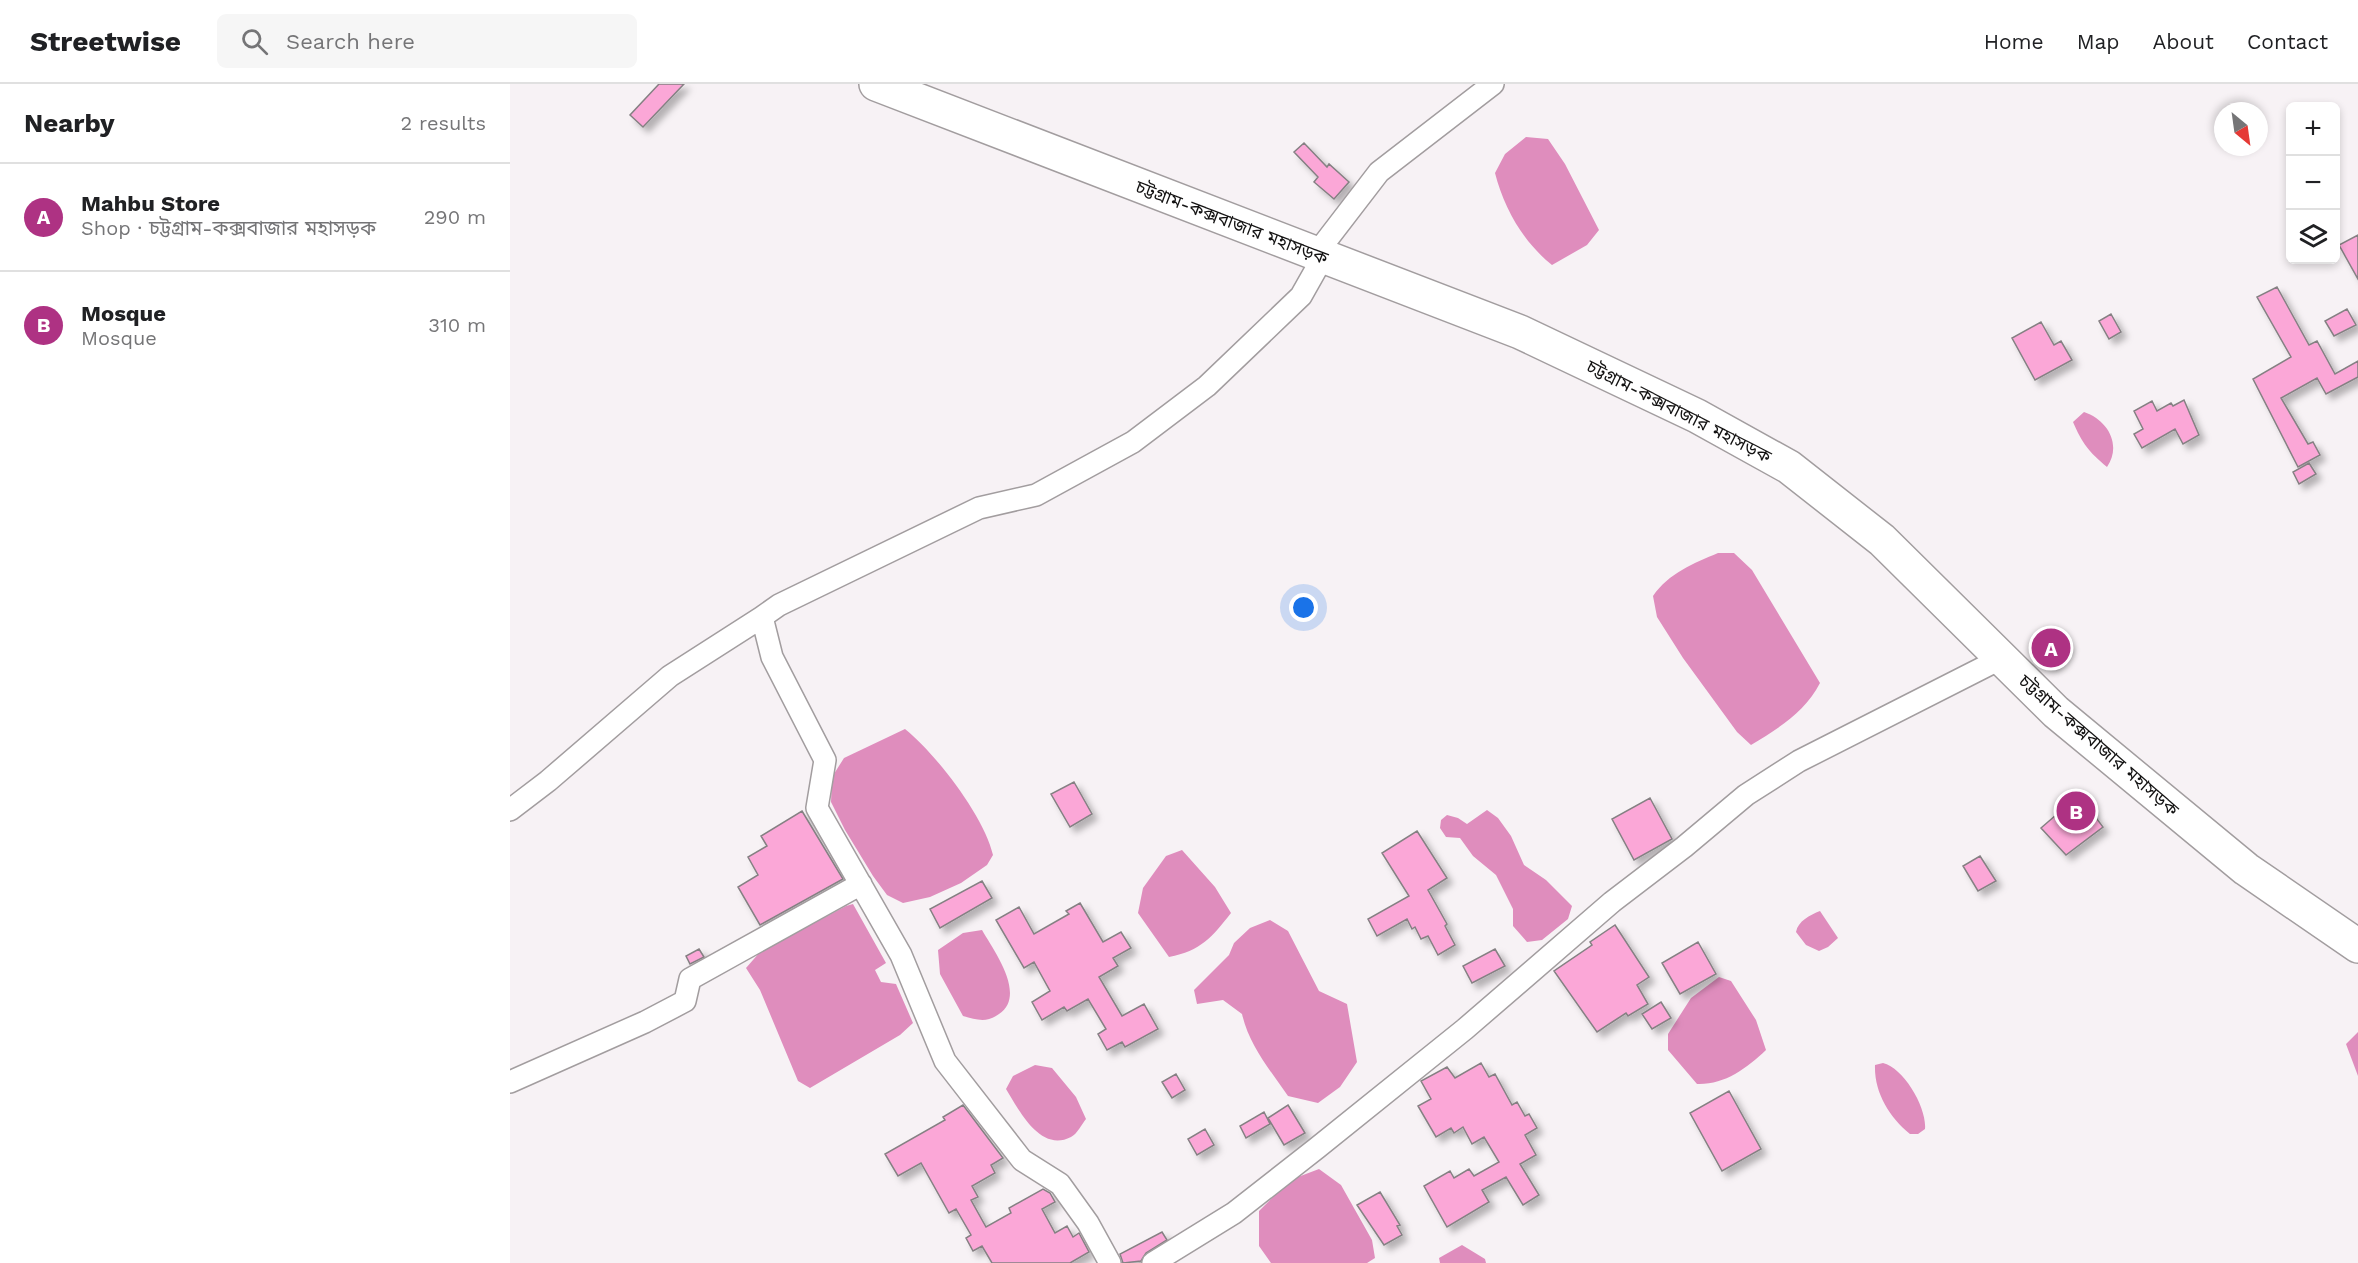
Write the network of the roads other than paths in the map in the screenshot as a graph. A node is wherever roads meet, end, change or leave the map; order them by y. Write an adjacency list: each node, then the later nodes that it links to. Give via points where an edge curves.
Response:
1 (876, 84): 3 (highway, চট্টগ্রাম-কক্সবাজার মহাসড়ক)
2 (1493, 84): 3 (street, via 1379,172)
3 (1319, 255): 4 (street, via 1301,296 1207,386 1133,442 1036,495 979,508 779,604); 5 (highway, চট্টগ্রাম-কক্সবাজার মহাসড়ক, via 1520,332 1697,416 1789,467 1881,540)
4 (762, 617): 6 (street, via 670,676); 7 (street, via 772,657 825,760 817,808)
5 (2002, 658): 8 (highway, চট্টগ্রাম-কক্সবাজার মহাসড়ক, via 2056,712 2246,869); 11 (street, via 1798,761 1746,795 1317,1148 1234,1213)
6 (510, 810)
7 (861, 884): 9 (street, via 690,979 685,1001); 10 (street, via 901,955 945,1061 1022,1160 1060,1184)
8 (2358, 946)
9 (510, 1082)
10 (1110, 1263)
11 (1153, 1263)

